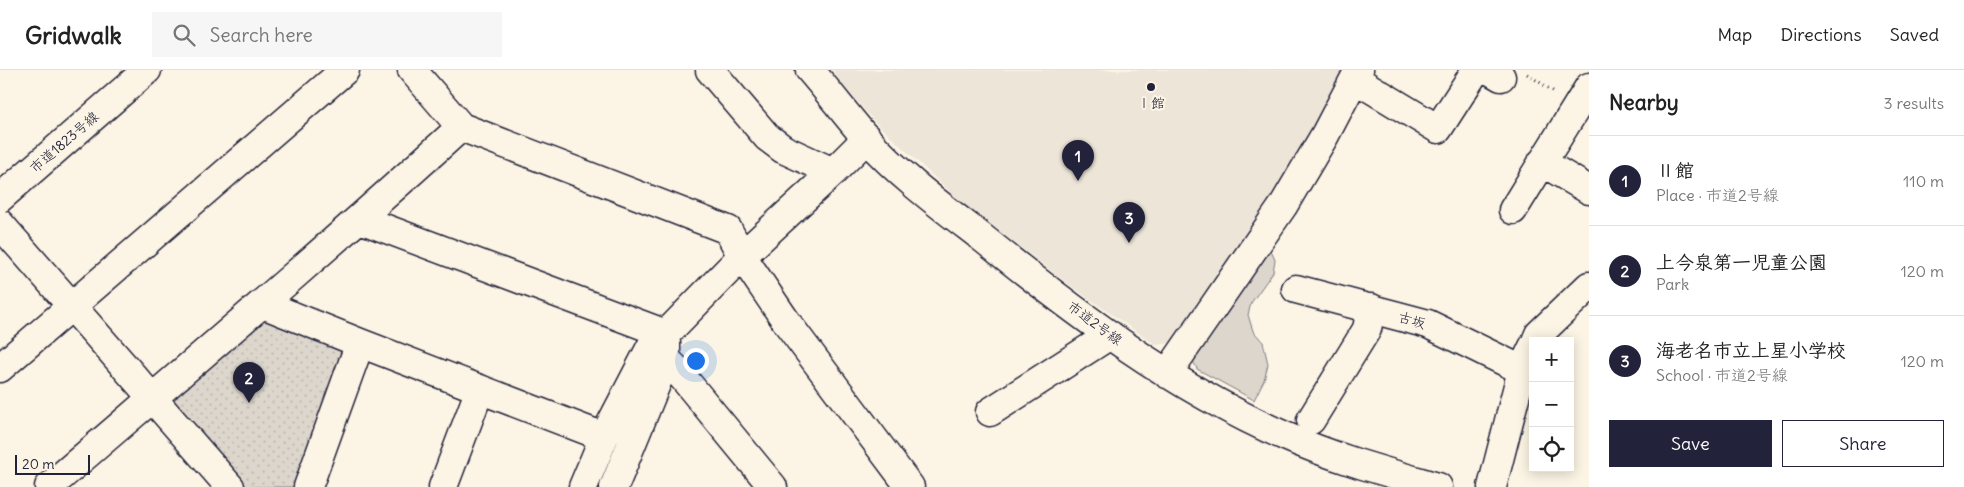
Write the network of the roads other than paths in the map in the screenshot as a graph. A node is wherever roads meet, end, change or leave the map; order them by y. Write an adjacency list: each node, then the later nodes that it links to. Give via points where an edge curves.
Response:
1 (345, 70): 22 (street)
2 (412, 70): 9 (street)
3 (710, 70): 12 (street, via 767,137 783,149)
4 (810, 70): 10 (street, 市道2号線)
5 (1497, 72): 6 (street, via 1438,129)
6 (1357, 74): 30 (street, via 1283,206)
7 (130, 75): 14 (street, 市道1823号線)
8 (1583, 97): 11 (street)
9 (461, 127): 16 (street); 18 (street, via 728,230)
10 (866, 138): 12 (street); 24 (street, 市道2号線, via 890,162 1024,272)
11 (1542, 162): 13 (street); 15 (street)
12 (833, 172): 18 (street)
13 (1589, 190)
14 (0, 198)
15 (1513, 210)
16 (360, 219): 21 (street); 27 (street)
17 (0, 224): 22 (street)
18 (742, 256): 27 (street); 43 (street, via 788,324)
19 (1589, 286): 25 (street)
20 (1296, 289): 23 (street, 古坂)
21 (263, 304): 26 (street); 32 (street)
22 (72, 306): 29 (street); 32 (street)
23 (1371, 308): 28 (street, 古坂); 34 (street, via 1367,329)
24 (1110, 335): 30 (street, 市道2号線); 33 (street)
25 (1538, 337)
26 (360, 343): 31 (street); 38 (street)
27 (666, 347): 35 (street, via 654,341); 41 (street); 42 (street, via 676,369)
28 (1527, 358): 45 (street)
29 (0, 368)
30 (1167, 374): 44 (street, 市道2号線, via 1290,439 1365,467)
31 (480, 389): 35 (street); 39 (street)
32 (152, 398): 36 (street); 37 (street)
33 (990, 412)
34 (1311, 420)
35 (604, 437): 40 (street)
36 (62, 483)
37 (230, 487)
38 (308, 487)
39 (443, 487)
40 (583, 487)
41 (614, 487)
42 (773, 487)
43 (910, 487)
44 (1438, 487)
45 (1492, 487)

